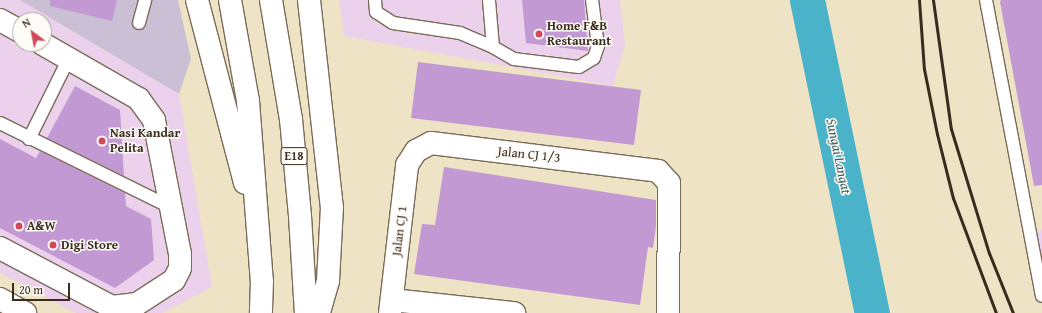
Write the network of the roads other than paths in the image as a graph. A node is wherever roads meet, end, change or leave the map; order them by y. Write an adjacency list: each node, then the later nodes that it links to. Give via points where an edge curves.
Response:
1 (145, 0): 11 (lane)
2 (196, 0): 20 (main road, via 243,178)
3 (230, 0): 20 (main road, via 248,101)
4 (271, 0): 27 (main road, E18, via 291,119)
5 (309, 0): 28 (main road, via 332,208 328,281)
6 (374, 0): 13 (lane, via 376,12 393,23 460,34)
7 (489, 0): 13 (lane)
8 (592, 0): 13 (lane, via 598,46 594,58 579,67 514,59)
9 (986, 0): 22 (lane)
10 (0, 20): 12 (main road)
11 (139, 23)
12 (12, 27)
13 (493, 47)
14 (52, 49): 15 (main road)
15 (69, 58): 17 (lane); 19 (main road, via 139,99 154,120)
16 (0, 123): 17 (lane)
17 (29, 139): 19 (lane)
18 (416, 151): 24 (main road, Jalan CJ 1, via 407,165); 30 (main road, Jalan CJ 1/3, via 431,144 658,171 669,183)
19 (170, 207): 21 (main road, via 180,254 180,268 174,280 137,304 112,307)
20 (257, 218): 26 (main road, via 262,281)
21 (0, 248)
22 (1042, 296)
23 (0, 300): 25 (main road)
24 (391, 306): 29 (main road)
25 (25, 313)
26 (261, 313)
27 (306, 313)
28 (319, 313)
29 (514, 313)
30 (668, 313)

